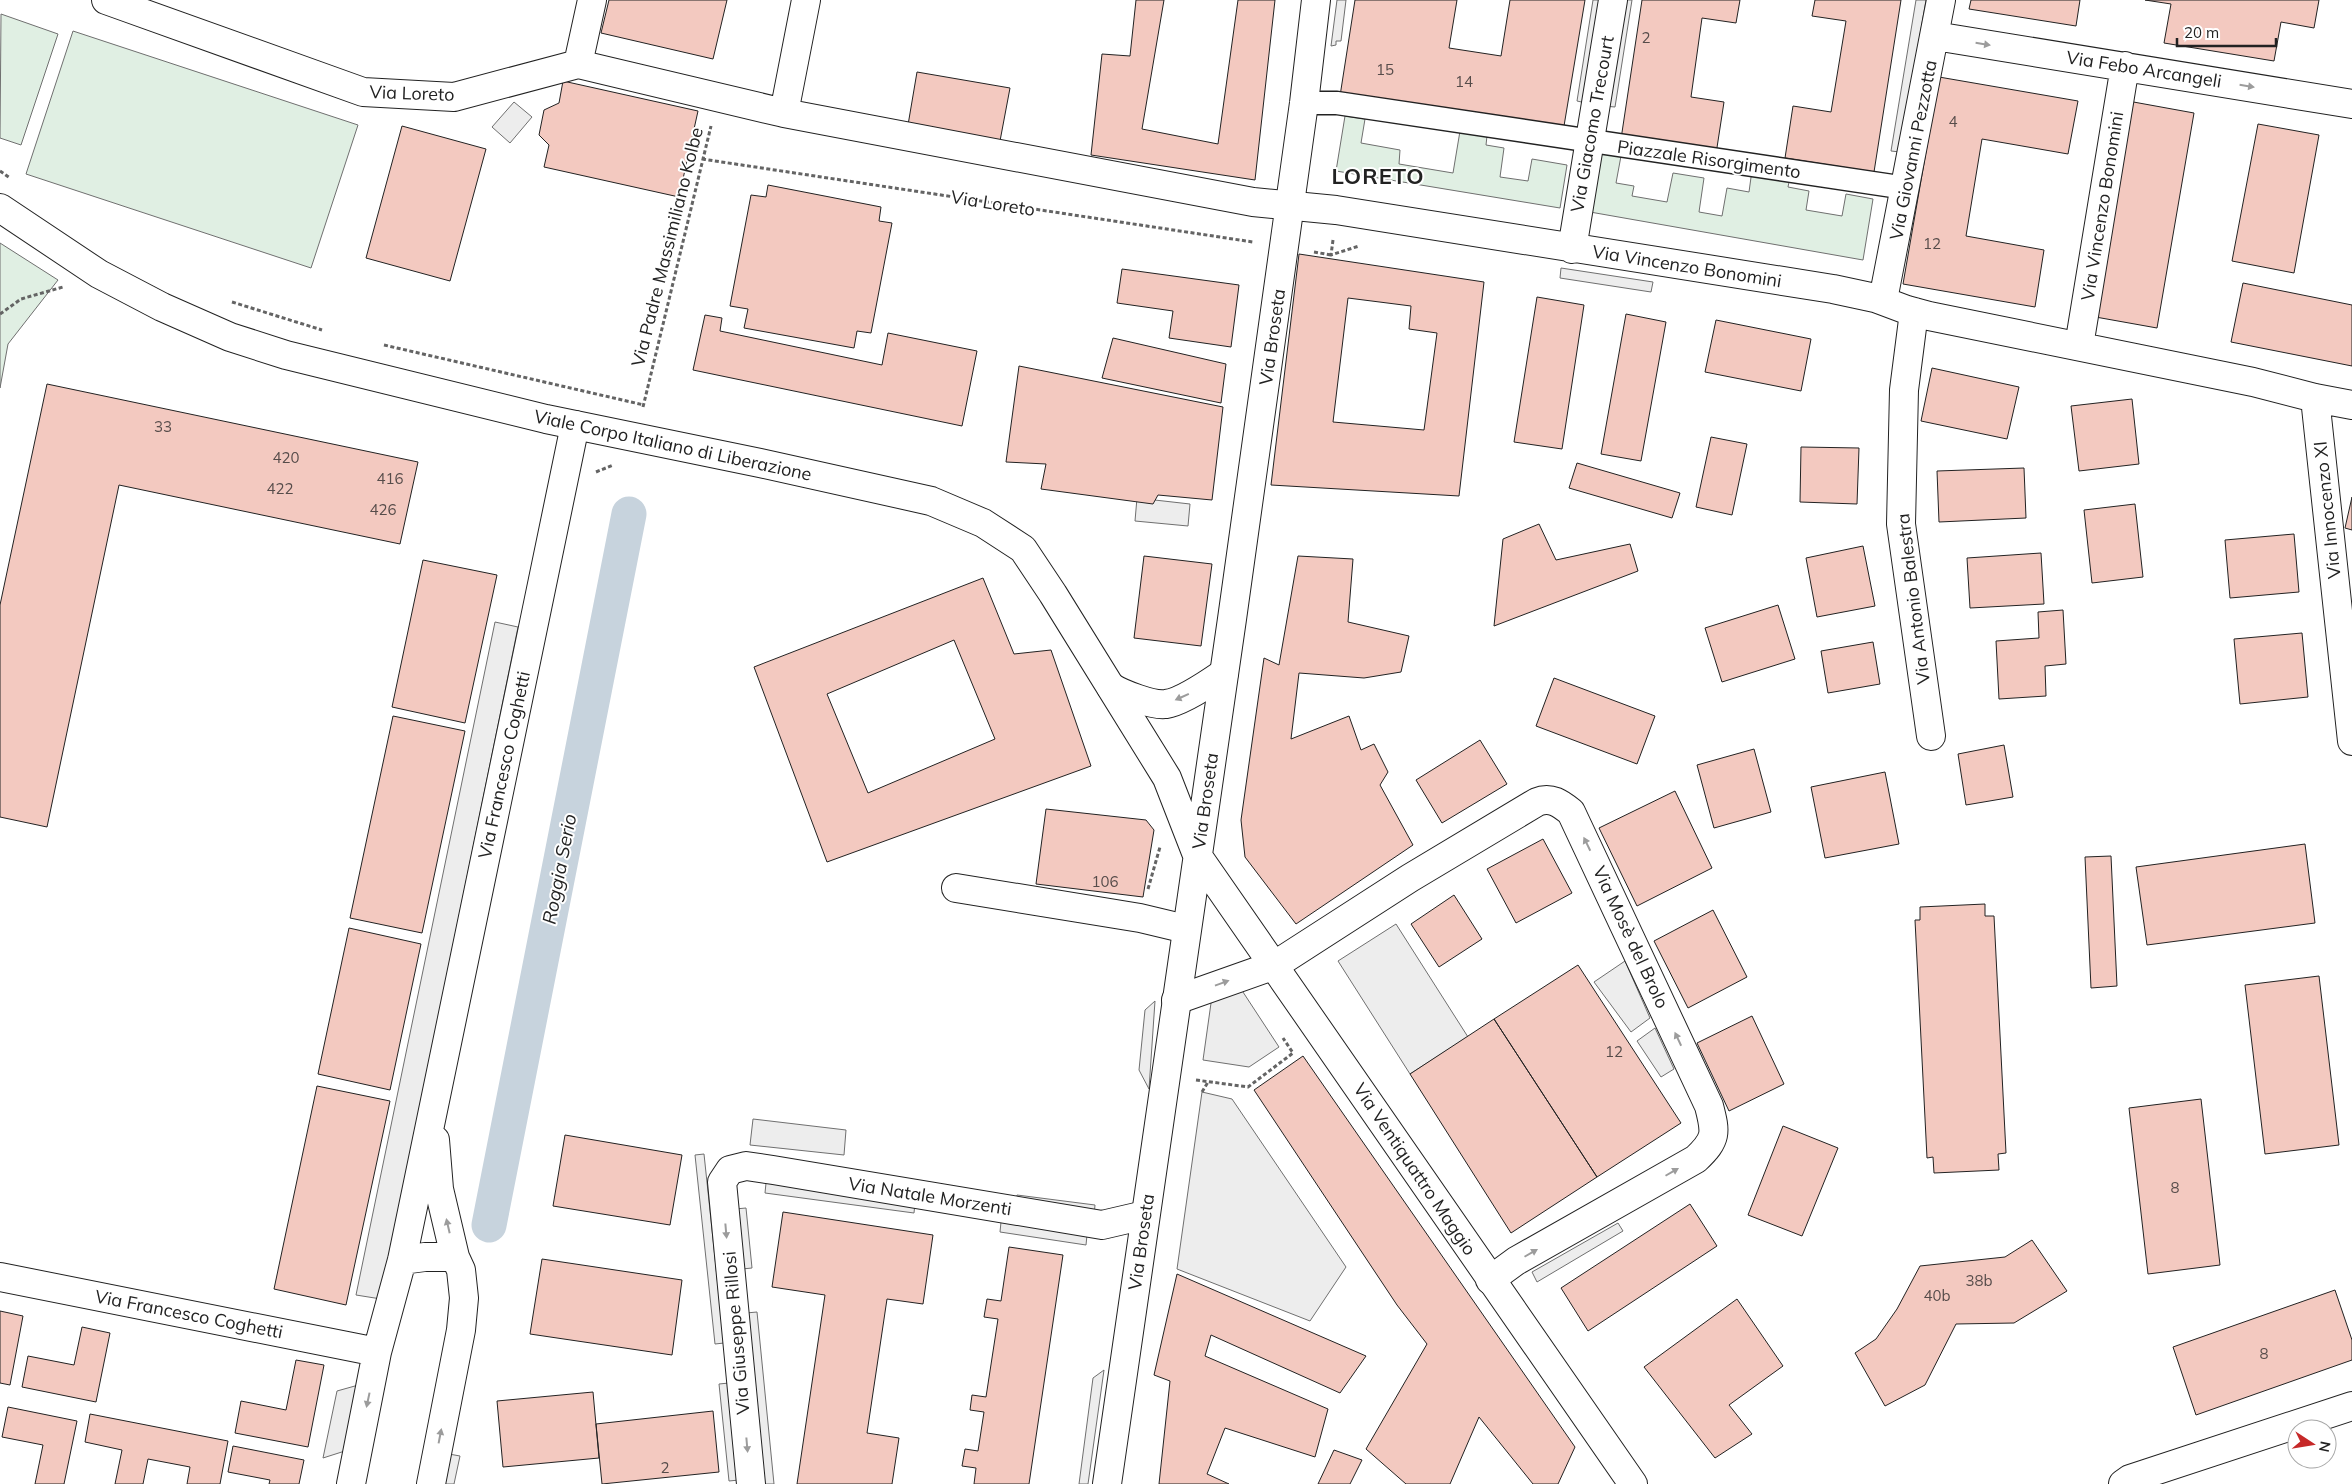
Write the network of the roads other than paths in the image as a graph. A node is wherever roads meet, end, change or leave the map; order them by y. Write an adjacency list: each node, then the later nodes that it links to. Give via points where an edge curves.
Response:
1 (106, 0): 8 (street, Via Loreto, via 363,92 454,97)
2 (592, 0): 8 (street)
3 (806, 0): 12 (street)
4 (1316, 0): 10 (street, Via Broseta)
5 (1613, 0): 13 (street, Via Giacomo Trecourt)
6 (1941, 0): 7 (street, Via Giovanni Pezzotta)
7 (1935, 36): 9 (street, Via Febo Arcangeli, one-way to 9); 14 (street, Via Giovanni Pezzotta)
8 (578, 64): 12 (street, Via Loreto)
9 (2125, 66): 11 (street, Via Febo Arcangeli, one-way to 11); 20 (street, Via Vincenzo Bonomini)
10 (1304, 103): 13 (street, Piazzale Risorgimento, via 1337,103); 15 (street, Via Broseta)
11 (2352, 104)
12 (784, 113): 15 (street, Via Loreto, via 1253,202)
13 (1589, 142): 14 (street, Piazzale Risorgimento); 17 (street, Via Giacomo Trecourt)
14 (1906, 188): 18 (street, Via Giovanni Pezzotta)
15 (1290, 206): 17 (street, Via Vincenzo Bonomini, via 1336,210); 24 (street, Via Broseta)
16 (0, 208): 23 (street, Viale Corpo Italiano di Liberazione, via 99,274 162,307 230,336 286,355)
17 (1572, 248): 18 (street, Via Vincenzo Bonomini, via 1833,289)
18 (1883, 300): 19 (street, Via Vincenzo Bonomini)
19 (1914, 312): 20 (street, Via Vincenzo Bonomini); 26 (street, Via Antonio Balestra, via 1904,390 1901,524)
20 (2079, 346): 21 (street, Via Vincenzo Bonomini)
21 (2315, 398): 22 (street, Via Vincenzo Bonomini); 27 (street, Via Innocenzo XI)
22 (2352, 404)
23 (575, 425): 25 (street, Viale Corpo Italiano di Liberazione, via 931,501 984,523 1023,549); 33 (street, Via Francesco Coghetti)
24 (1224, 673): 25 (street, one-way to 25, via 1201,689 1166,704 1124,695); 28 (street, Via Broseta)
25 (1111, 687): 28 (street, Viale Corpo Italiano di Liberazione, via 1167,778)
26 (1931, 736)
27 (2352, 741)
28 (1197, 855): 30 (street, Via Broseta); 31 (street, Via Ventiquattro Maggio)
29 (956, 888): 30 (street, via 1140,918)
30 (1186, 929): 32 (street, Via Broseta)
31 (1275, 965): 32 (street, one-way to 31); 39 (street, Via Ventiquattro Maggio); 39 (street, Via Mosè del Brolo, one-way to 31, via 1516,1261 1696,1159 1710,1146 1714,1137 1709,1106 1571,812 1557,802 1543,799 1537,802 1410,878)
32 (1176, 1000): 35 (street, Via Broseta)
33 (433, 1106): 36 (street, Via Francesco Coghetti, one-way to 33, via 439,1189); 37 (street, Via Francesco Coghetti)
34 (722, 1182): 35 (street, Via Natale Morzenti, via 730,1170 746,1166 1102,1225); 44 (street, Via Giuseppe Rillosi, one-way to 44)
35 (1144, 1215): 45 (street, Via Broseta)
36 (455, 1257): 37 (street); 43 (street, Via Francesco Coghetti, one-way to 36, via 461,1330 464,1298 461,1270)
37 (402, 1260): 40 (street, Via Francesco Coghetti)
38 (0, 1277): 40 (street, Via Francesco Coghetti)
39 (1490, 1280): 46 (street, Via Ventiquattro Maggio)
40 (378, 1352): 42 (street, Via Francesco Coghetti, one-way to 42)
41 (2352, 1406): 47 (street)
42 (350, 1484)
43 (431, 1484)
44 (750, 1484)
45 (1107, 1484)
46 (1633, 1484)
47 (2123, 1484)

